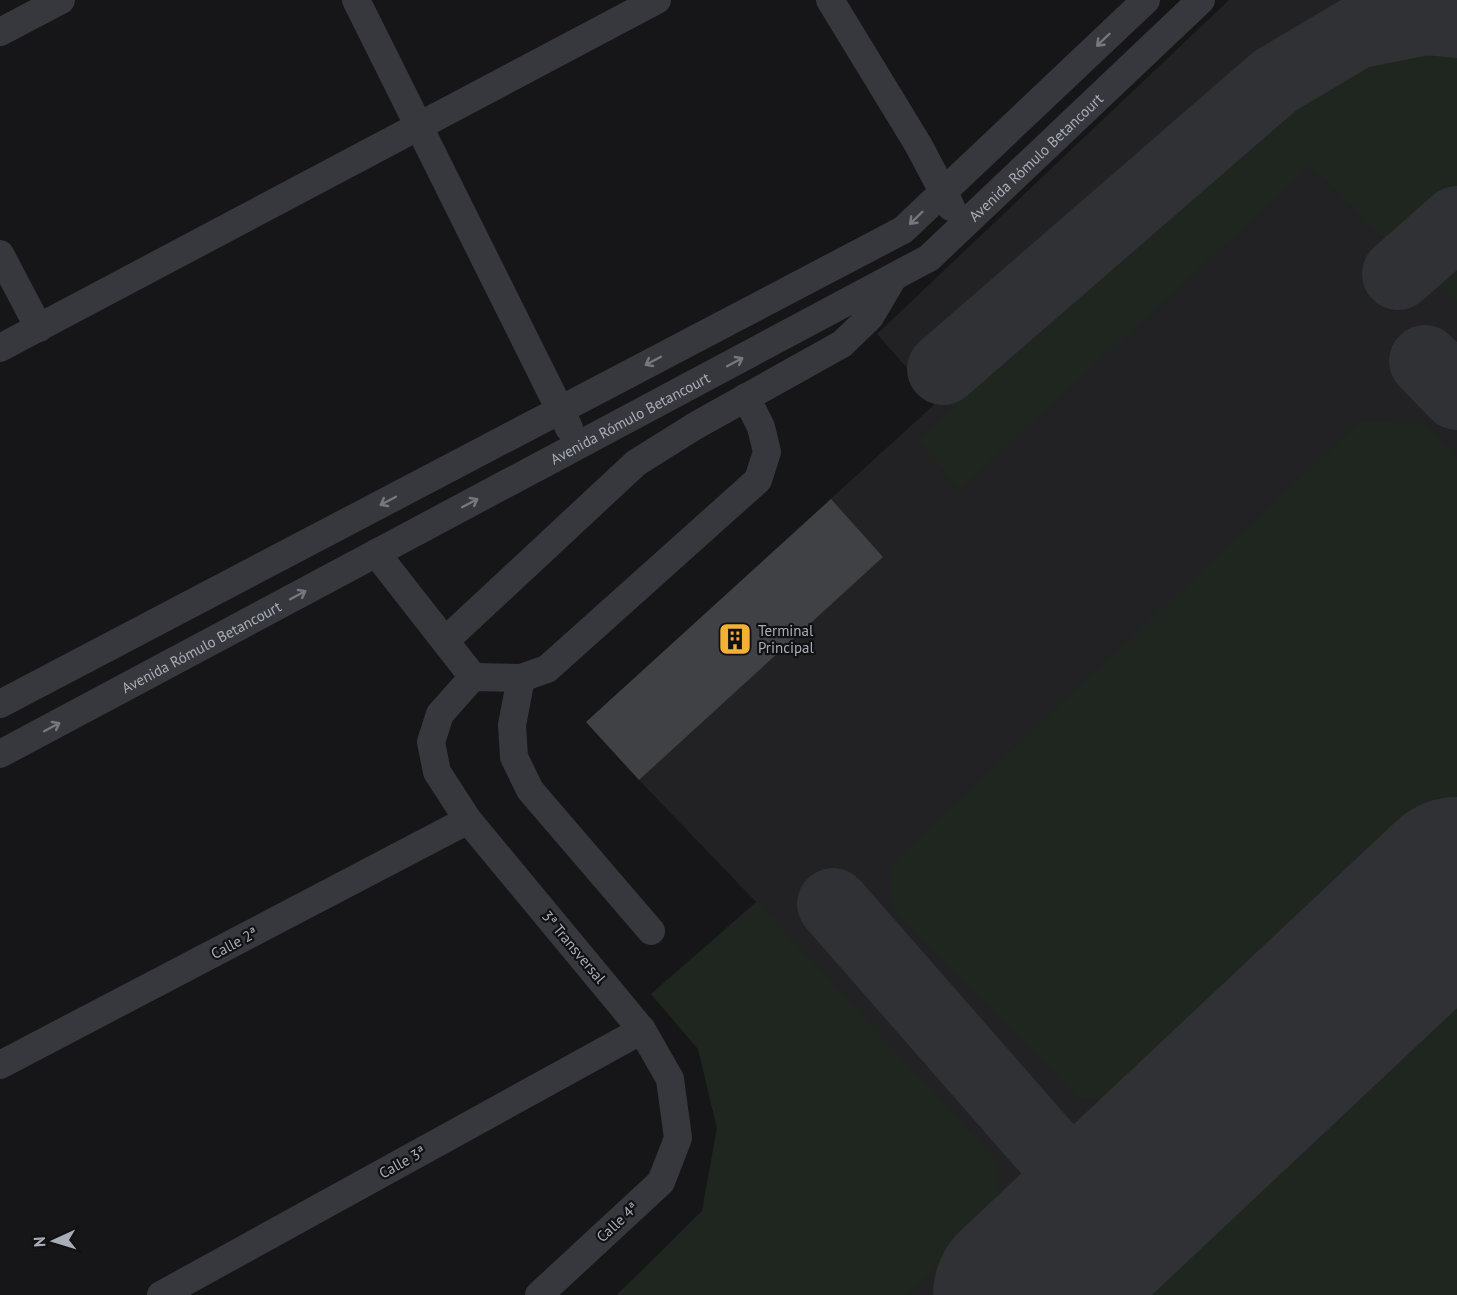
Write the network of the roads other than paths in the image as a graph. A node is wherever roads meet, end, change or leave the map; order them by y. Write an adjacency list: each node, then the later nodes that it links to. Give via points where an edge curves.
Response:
1 (61, 0): 7 (street)
2 (356, 0): 8 (street)
3 (657, 0): 8 (street)
4 (830, 0): 9 (street, via 919,146)
5 (1146, 0): 9 (street, one-way to 9)
6 (1201, 0): 10 (street, Avenida Rómulo Betancourt)
7 (0, 32)
8 (418, 126): 13 (street); 16 (street)
9 (943, 193): 10 (street); 16 (street, one-way to 16, via 903,230)
10 (962, 227): 12 (street, Avenida Rómulo Betancourt, via 929,258)
11 (0, 254): 13 (street)
12 (893, 278): 15 (street, via 870,317 842,344); 17 (street, Avenida Rómulo Betancourt, one-way to 12)
13 (39, 328): 14 (street)
14 (0, 348)
15 (746, 397): 19 (street, via 636,463); 21 (street, via 761,427 767,452 758,480 547,669)
16 (560, 410): 17 (street); 22 (street, one-way to 22)
17 (579, 446): 18 (street, Avenida Rómulo Betancourt, one-way to 17)
18 (376, 553): 19 (street); 23 (street, Avenida Rómulo Betancourt, one-way to 18)
19 (446, 641): 20 (street)
20 (473, 677): 21 (street); 24 (street, 3ª Transversal, via 440,714 431,742 436,772)
21 (521, 678): 25 (street, via 512,725 514,757 530,790)
22 (0, 704)
23 (0, 754)
24 (468, 820): 26 (street, 3ª Transversal); 27 (street, Calle 2ª)
25 (651, 931)
26 (642, 1030): 28 (street, 3ª Transversal, via 670,1079); 29 (street, Calle 3ª)
27 (0, 1065)
28 (678, 1138): 30 (street, Calle 4ª, via 661,1182)
29 (161, 1295)
30 (539, 1295)

